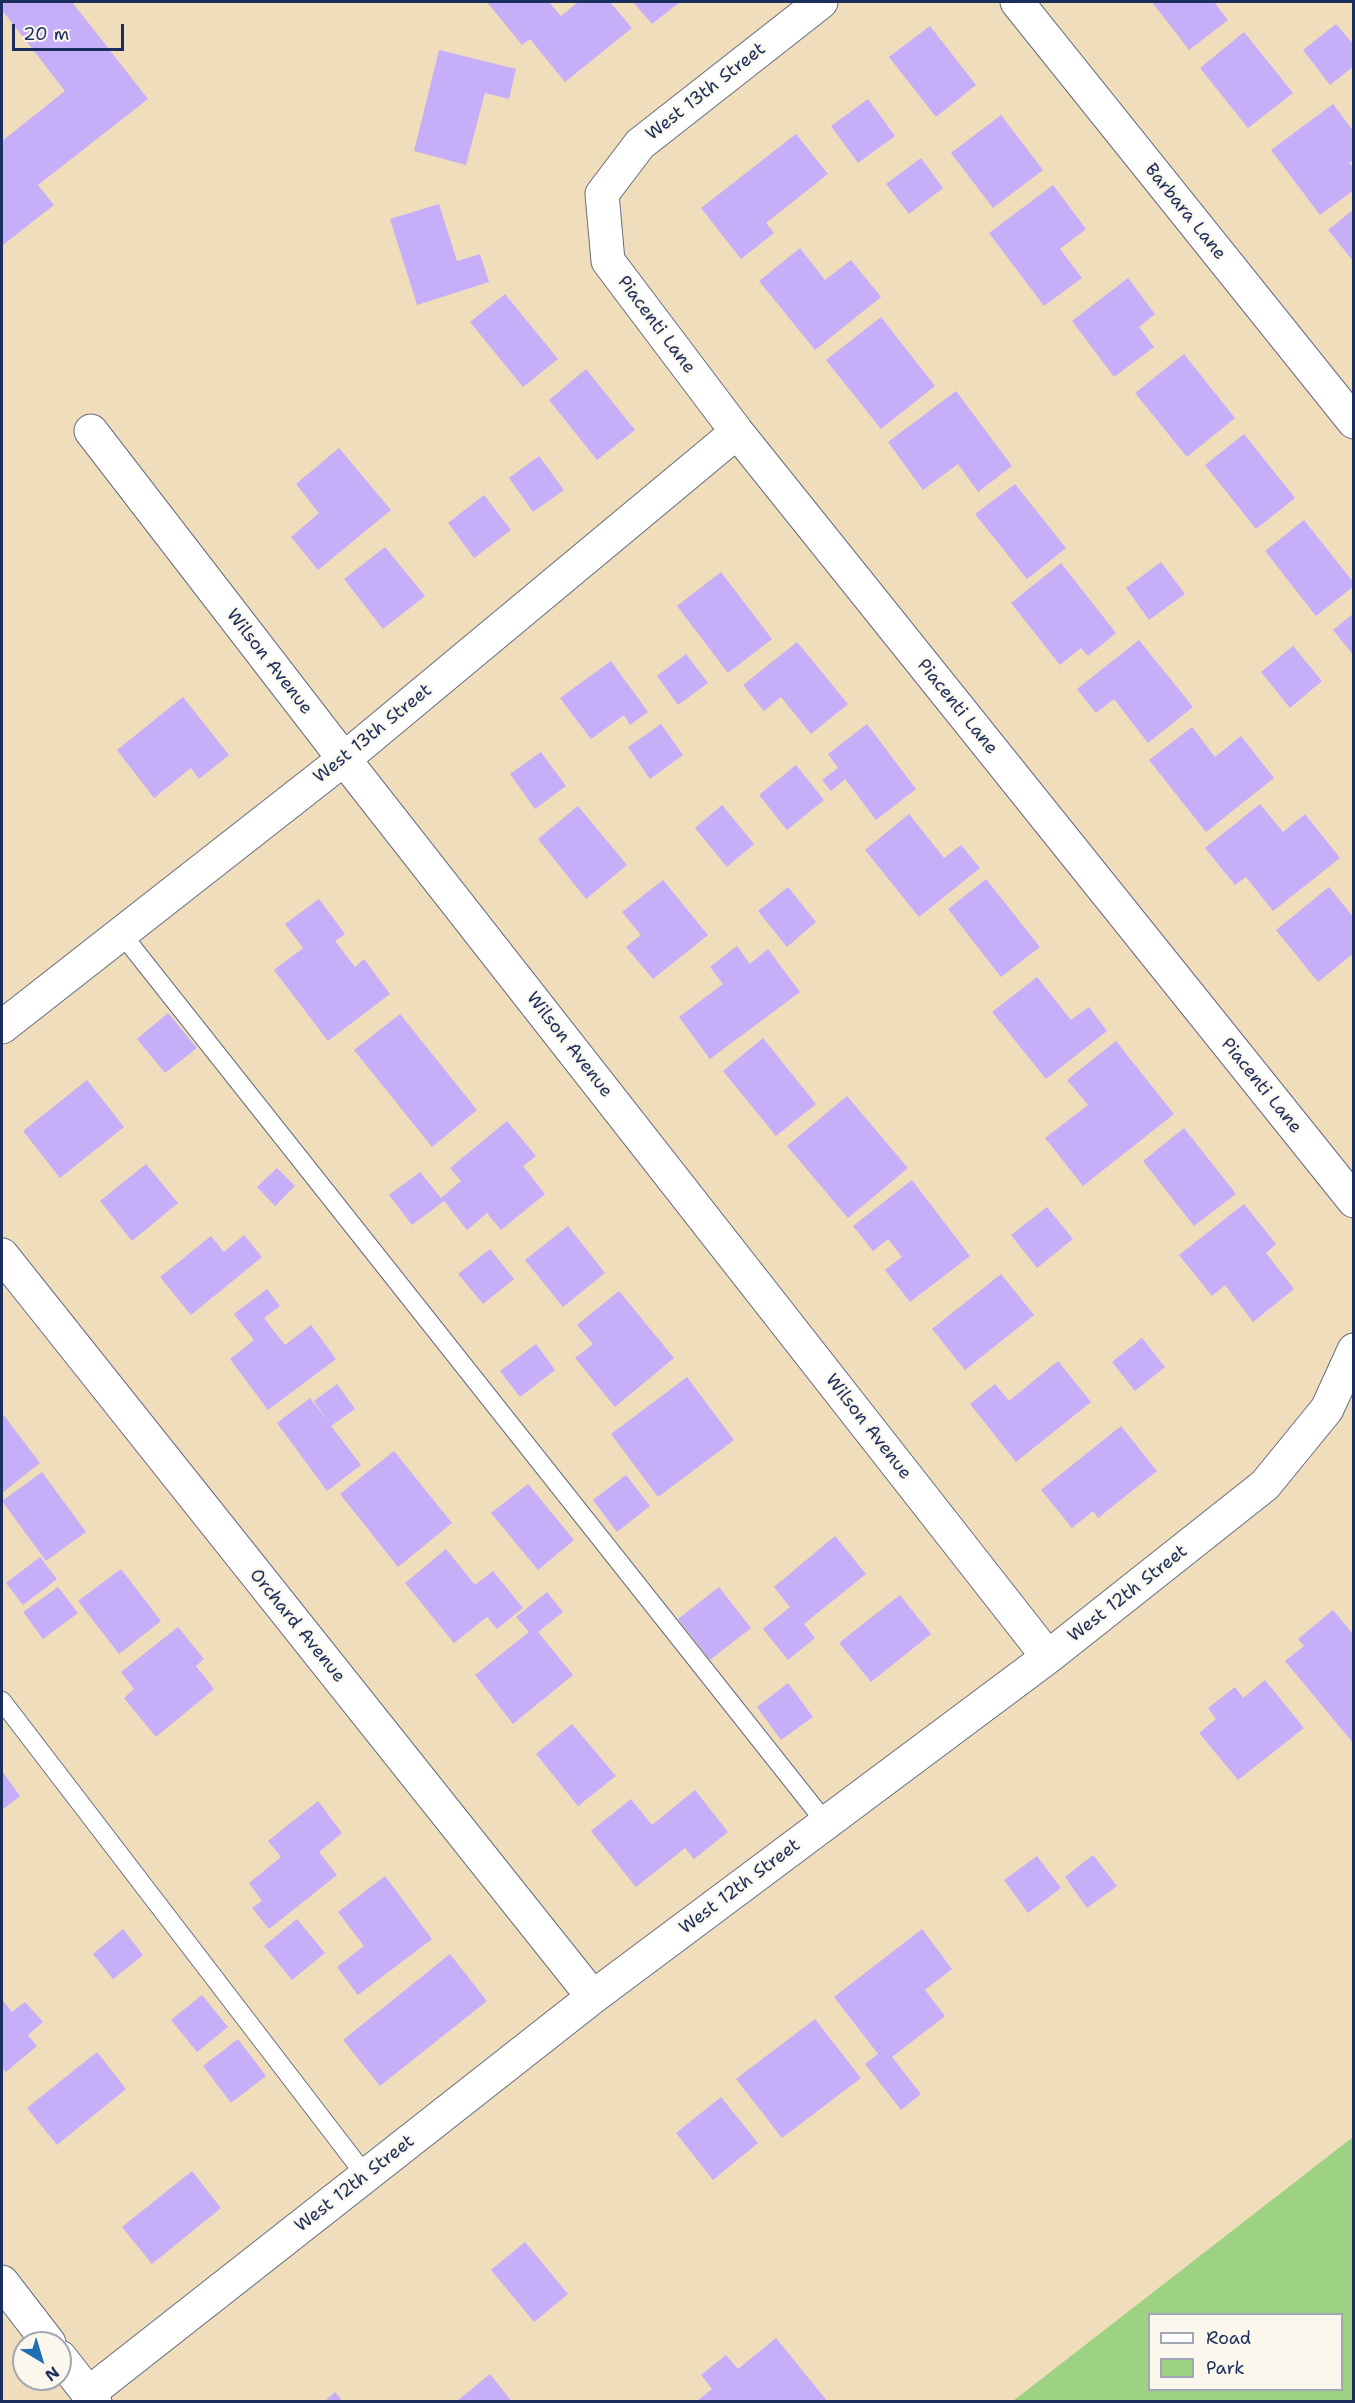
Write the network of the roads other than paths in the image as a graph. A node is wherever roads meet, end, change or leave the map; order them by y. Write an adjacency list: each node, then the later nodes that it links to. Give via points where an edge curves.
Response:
1 (821, 2): 3 (street, West 13th Street, via 640,144)
2 (1017, 2): 4 (street, Barbara Lane)
3 (602, 194): 6 (street, Piacenti Lane, via 608,261)
4 (1353, 422)
5 (91, 431): 7 (street, Wilson Avenue)
6 (737, 432): 7 (street, West 13th Street); 10 (street, Piacenti Lane)
7 (344, 759): 8 (street, West 13th Street); 13 (street, Wilson Avenue)
8 (121, 933): 9 (street, West 13th Street); 15 (lane)
9 (2, 1027)
10 (1353, 1202)
11 (2, 1255): 16 (street, Orchard Avenue)
12 (1353, 1350): 13 (street, West 12th Street, via 1327,1409 1265,1485)
13 (1048, 1657): 15 (street, West 12th Street)
14 (2, 1701): 17 (lane)
15 (826, 1823): 16 (street, West 12th Street)
16 (593, 1997): 17 (street, West 12th Street)
17 (366, 2176): 21 (street, West 12th Street)
18 (2, 2282): 19 (street)
19 (40, 2331)
20 (72, 2372): 21 (street)
21 (92, 2397)

